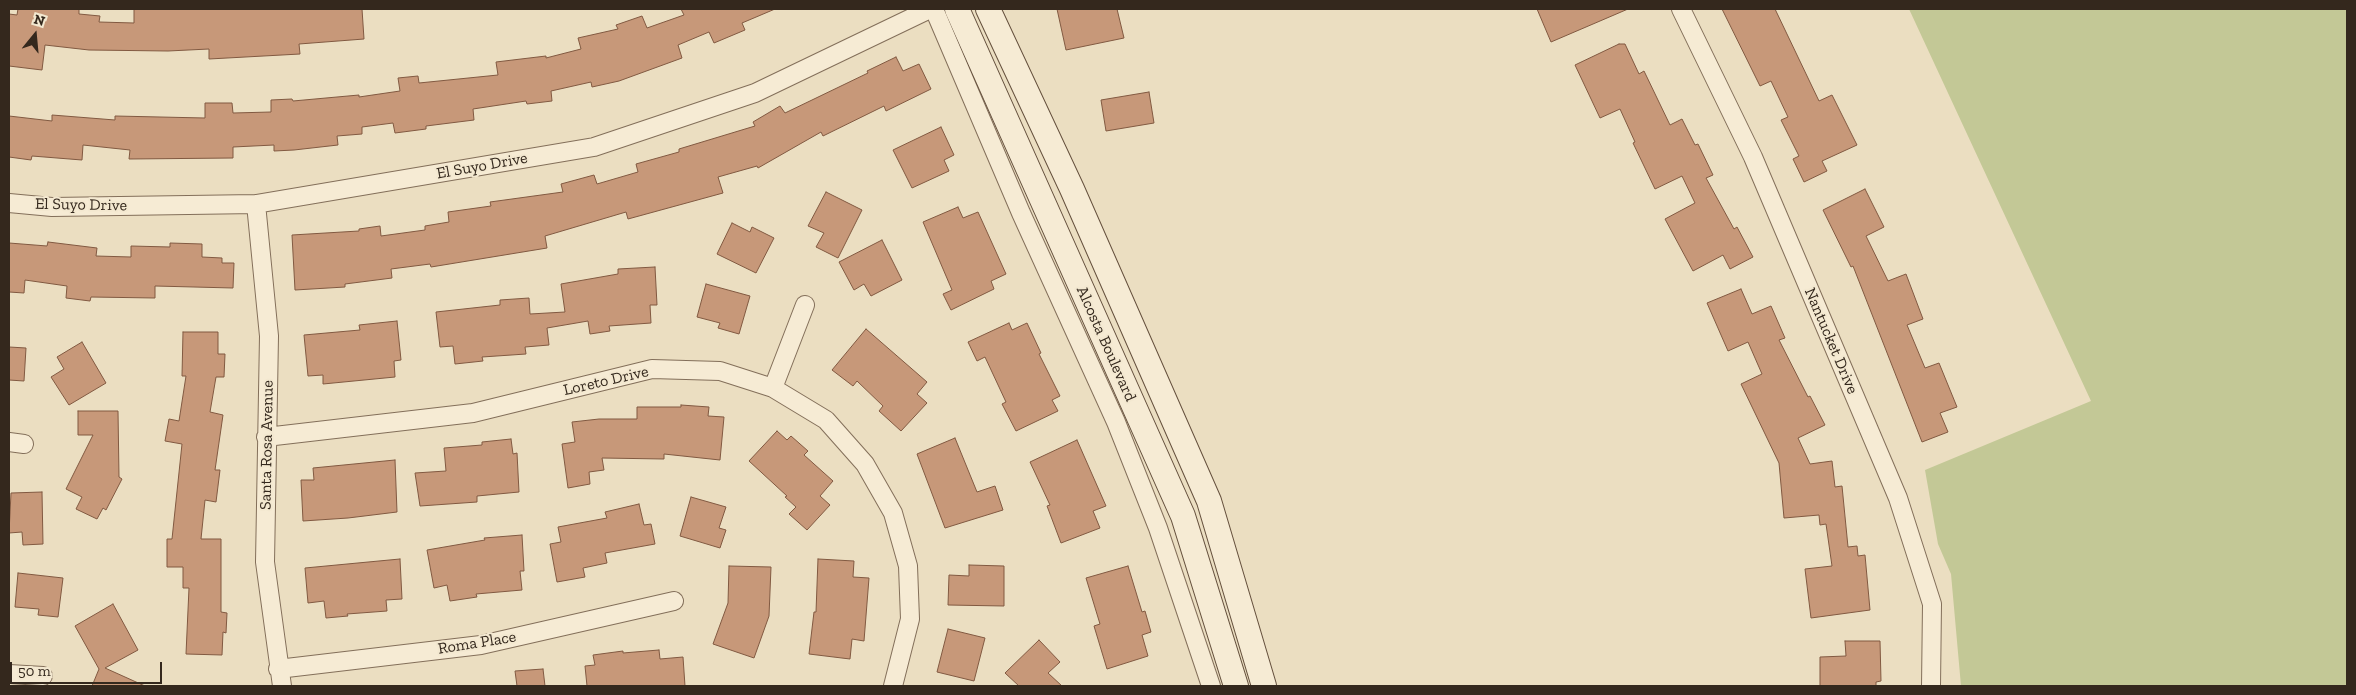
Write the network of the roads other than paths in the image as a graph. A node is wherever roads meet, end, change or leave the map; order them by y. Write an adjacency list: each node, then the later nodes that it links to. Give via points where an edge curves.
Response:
1 (930, 9): 7 (street, El Suyo Drive, via 754,93 594,147)
2 (934, 9): 17 (street, Alcosta Boulevard, via 1021,213 1116,422 1158,528)
3 (957, 9): 18 (main road, Alcosta Boulevard, via 1183,516)
4 (988, 9): 19 (main road, Alcosta Boulevard, via 1076,197 1209,500)
5 (1681, 9): 20 (street, Nantucket Drive, via 1754,157 1898,498 1932,604)
6 (9, 203): 7 (street, El Suyo Drive, via 52,207)
7 (256, 204): 10 (street, Santa Rosa Avenue, via 269,336)
8 (805, 305): 9 (street)
9 (772, 388): 10 (street, Loreto Drive, via 720,371 652,369 473,413); 16 (street, Loreto Drive, via 826,420 865,464 893,513 908,566 910,619)
10 (266, 437): 12 (street, Santa Rosa Avenue, via 265,562)
11 (674, 601): 12 (street, Roma Place, via 481,645)
12 (278, 669): 15 (street, Santa Rosa Avenue)
13 (9, 674): 14 (street)
14 (43, 676)
15 (282, 686)
16 (893, 686)
17 (1211, 686)
18 (1236, 686)
19 (1264, 686)
20 (1931, 686)

